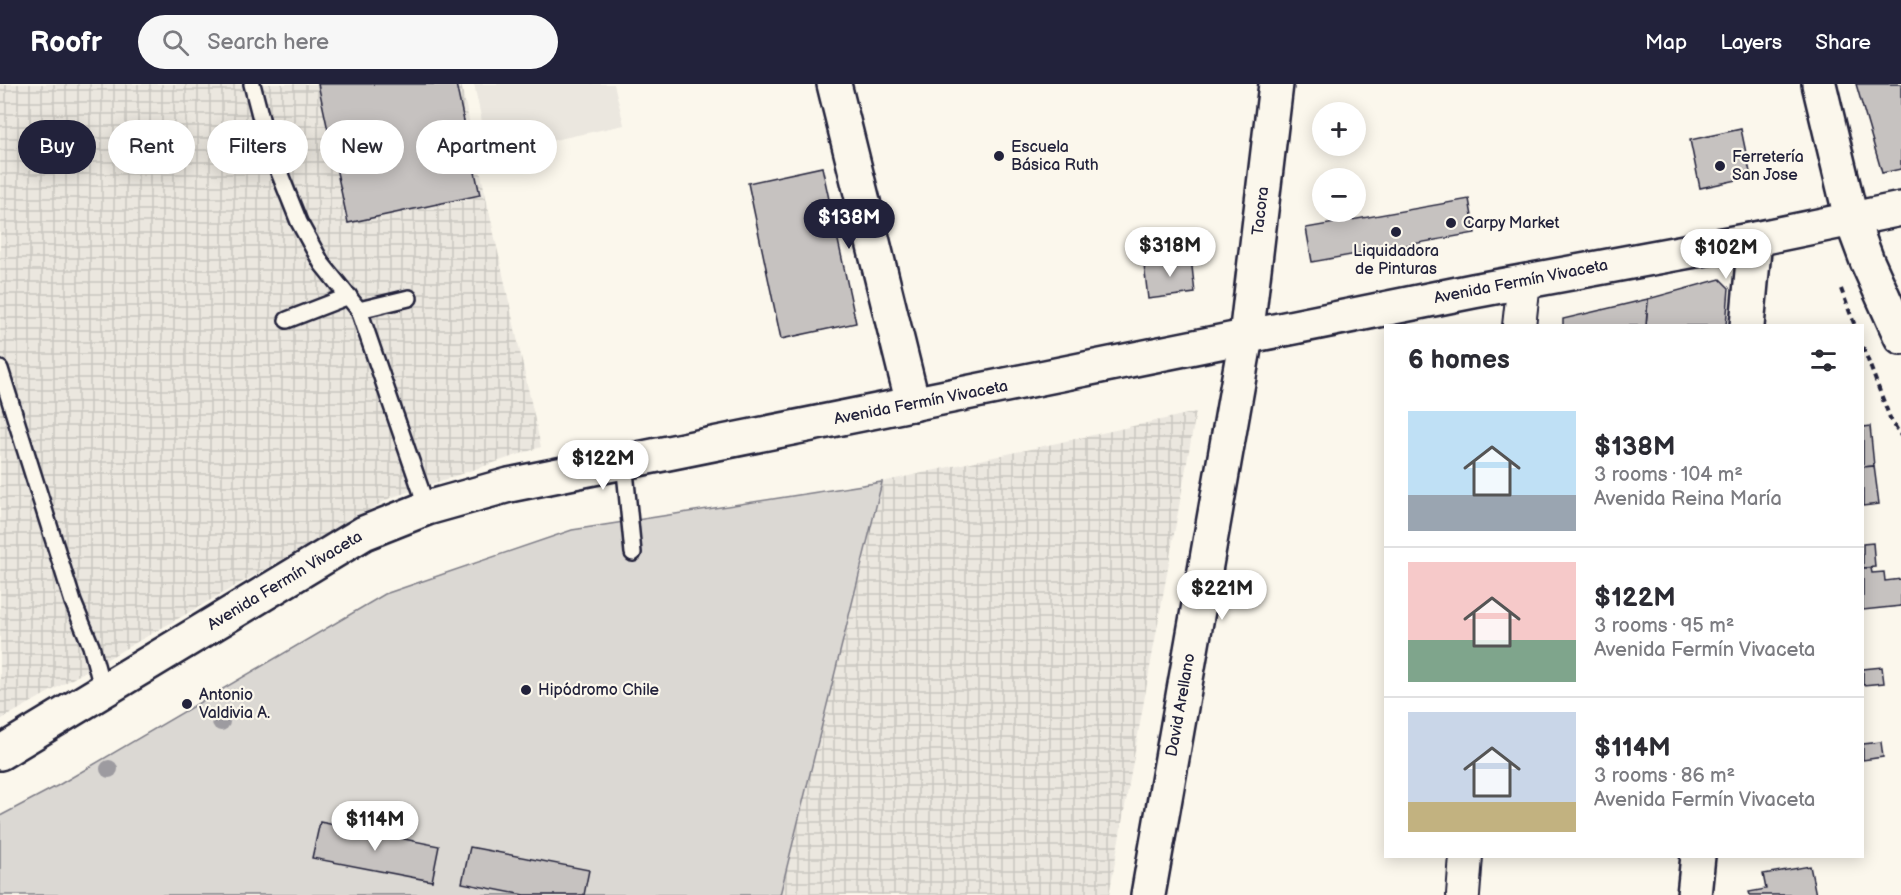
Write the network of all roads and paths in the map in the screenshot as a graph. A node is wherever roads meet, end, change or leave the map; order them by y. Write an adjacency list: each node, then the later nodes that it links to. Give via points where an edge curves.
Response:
1 (252, 84): 10 (lane, via 267,142 299,222 322,264)
2 (834, 84): 21 (main road)
3 (1276, 84): 18 (main road, Tacora)
4 (1819, 84): 6 (main road)
5 (1901, 209): 6 (main road, Avenida Fermín Vivaceta)
6 (1851, 218): 7 (main road, Avenida Fermín Vivaceta); 17 (main road)
7 (1755, 239): 8 (main road, Avenida Fermín Vivaceta); 15 (main road)
8 (1524, 281): 14 (street); 18 (main road, Avenida Fermín Vivaceta)
9 (1840, 286): 16 (path)
10 (349, 296): 12 (lane); 13 (lane)
11 (409, 298): 12 (lane)
12 (359, 310): 24 (lane)
13 (287, 320)
14 (1519, 324)
15 (1747, 324)
16 (1854, 324)
17 (1901, 336)
18 (1246, 337): 21 (main road, Avenida Fermín Vivaceta); 30 (main road, David Arellano)
19 (1864, 350): 22 (path, via 1890,418)
20 (0, 369): 26 (lane)
21 (913, 404): 23 (main road, Avenida Fermín Vivaceta)
22 (1901, 436)
23 (624, 461): 24 (main road, Avenida Fermín Vivaceta, via 499,487); 25 (lane)
24 (427, 508): 26 (main road, Avenida Fermín Vivaceta, via 333,550)
25 (633, 553)
26 (103, 690): 27 (main road, Avenida Fermín Vivaceta)
27 (0, 753)
28 (1466, 858): 31 (street)
29 (1698, 858): 32 (main road)
30 (1148, 895)
31 (1462, 895)
32 (1694, 895)

